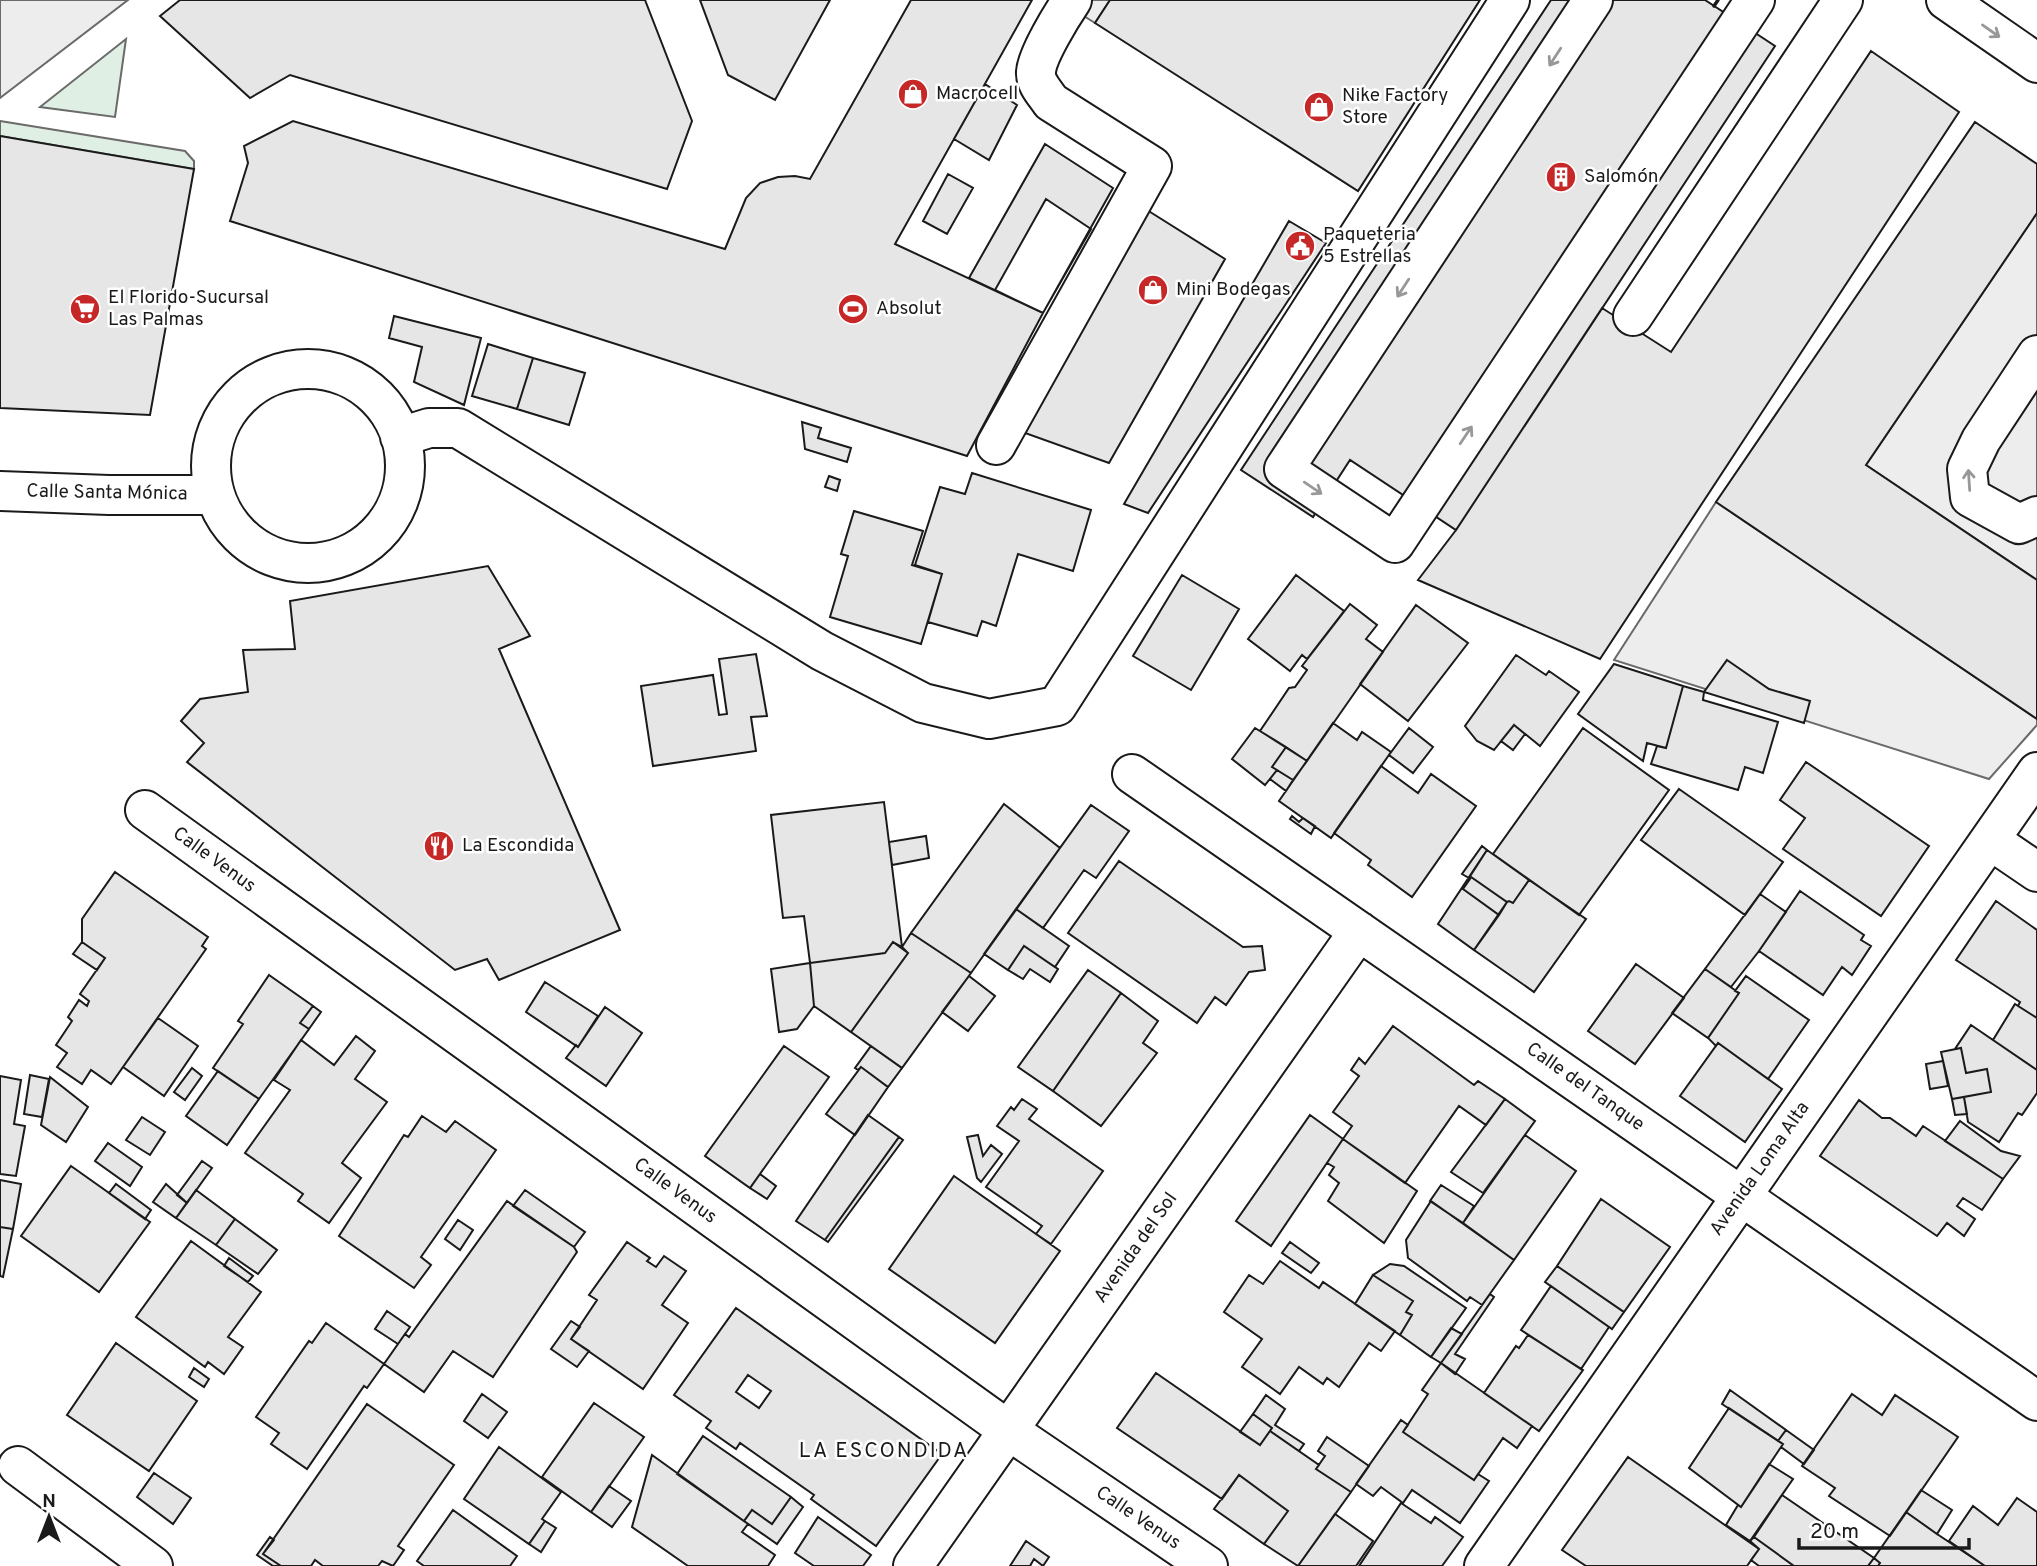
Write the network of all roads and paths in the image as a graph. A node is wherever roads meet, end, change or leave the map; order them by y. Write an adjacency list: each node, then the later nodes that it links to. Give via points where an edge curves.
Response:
1 (1072, 0): 11 (street, via 1040,58 1035,74 1040,88 1051,102 1152,166)
2 (1510, 0): 10 (street, via 1057,706 989,719 923,704 822,651 458,428 429,428)
3 (1593, 0): 4 (street, one-way to 4, via 1284,469 1395,543)
4 (1755, 0)
5 (1843, 0): 8 (street)
6 (1946, 0): 7 (street, one-way to 7)
7 (2037, 63)
8 (1633, 316)
9 (2037, 355): 14 (street, one-way to 9, via 2019,524 1970,497 1968,469 1981,440)
10 (400, 437): 13 (street, via 395,422 375,396 348,378 316,369 283,372 254,385 231,406 216,433 210,464); 13 (street, via 406,454 404,487 391,518 370,542 340,559 309,564 278,559 251,546 228,523)
11 (996, 445)
12 (0, 491): 13 (street, Calle Santa Mónica)
13 (215, 495)
14 (2037, 516)
15 (2029, 764): 18 (street, Avenida Loma Alta)
16 (1132, 774): 20 (street, Calle del Tanque)
17 (145, 810): 23 (street, Calle Venus)
18 (1990, 839): 19 (street); 21 (street, Avenida Loma Alta)
19 (2037, 872)
20 (1359, 930): 21 (street, Calle del Tanque); 23 (street, Avenida del Sol)
21 (1742, 1196): 22 (street, Calle del Tanque); 28 (street, Avenida Loma Alta)
22 (2037, 1401)
23 (1008, 1430): 26 (street, Avenida del Sol); 27 (street, Calle Venus)
24 (18, 1466): 25 (street)
25 (153, 1566)
26 (913, 1566)
27 (1208, 1566)
28 (1484, 1566)

